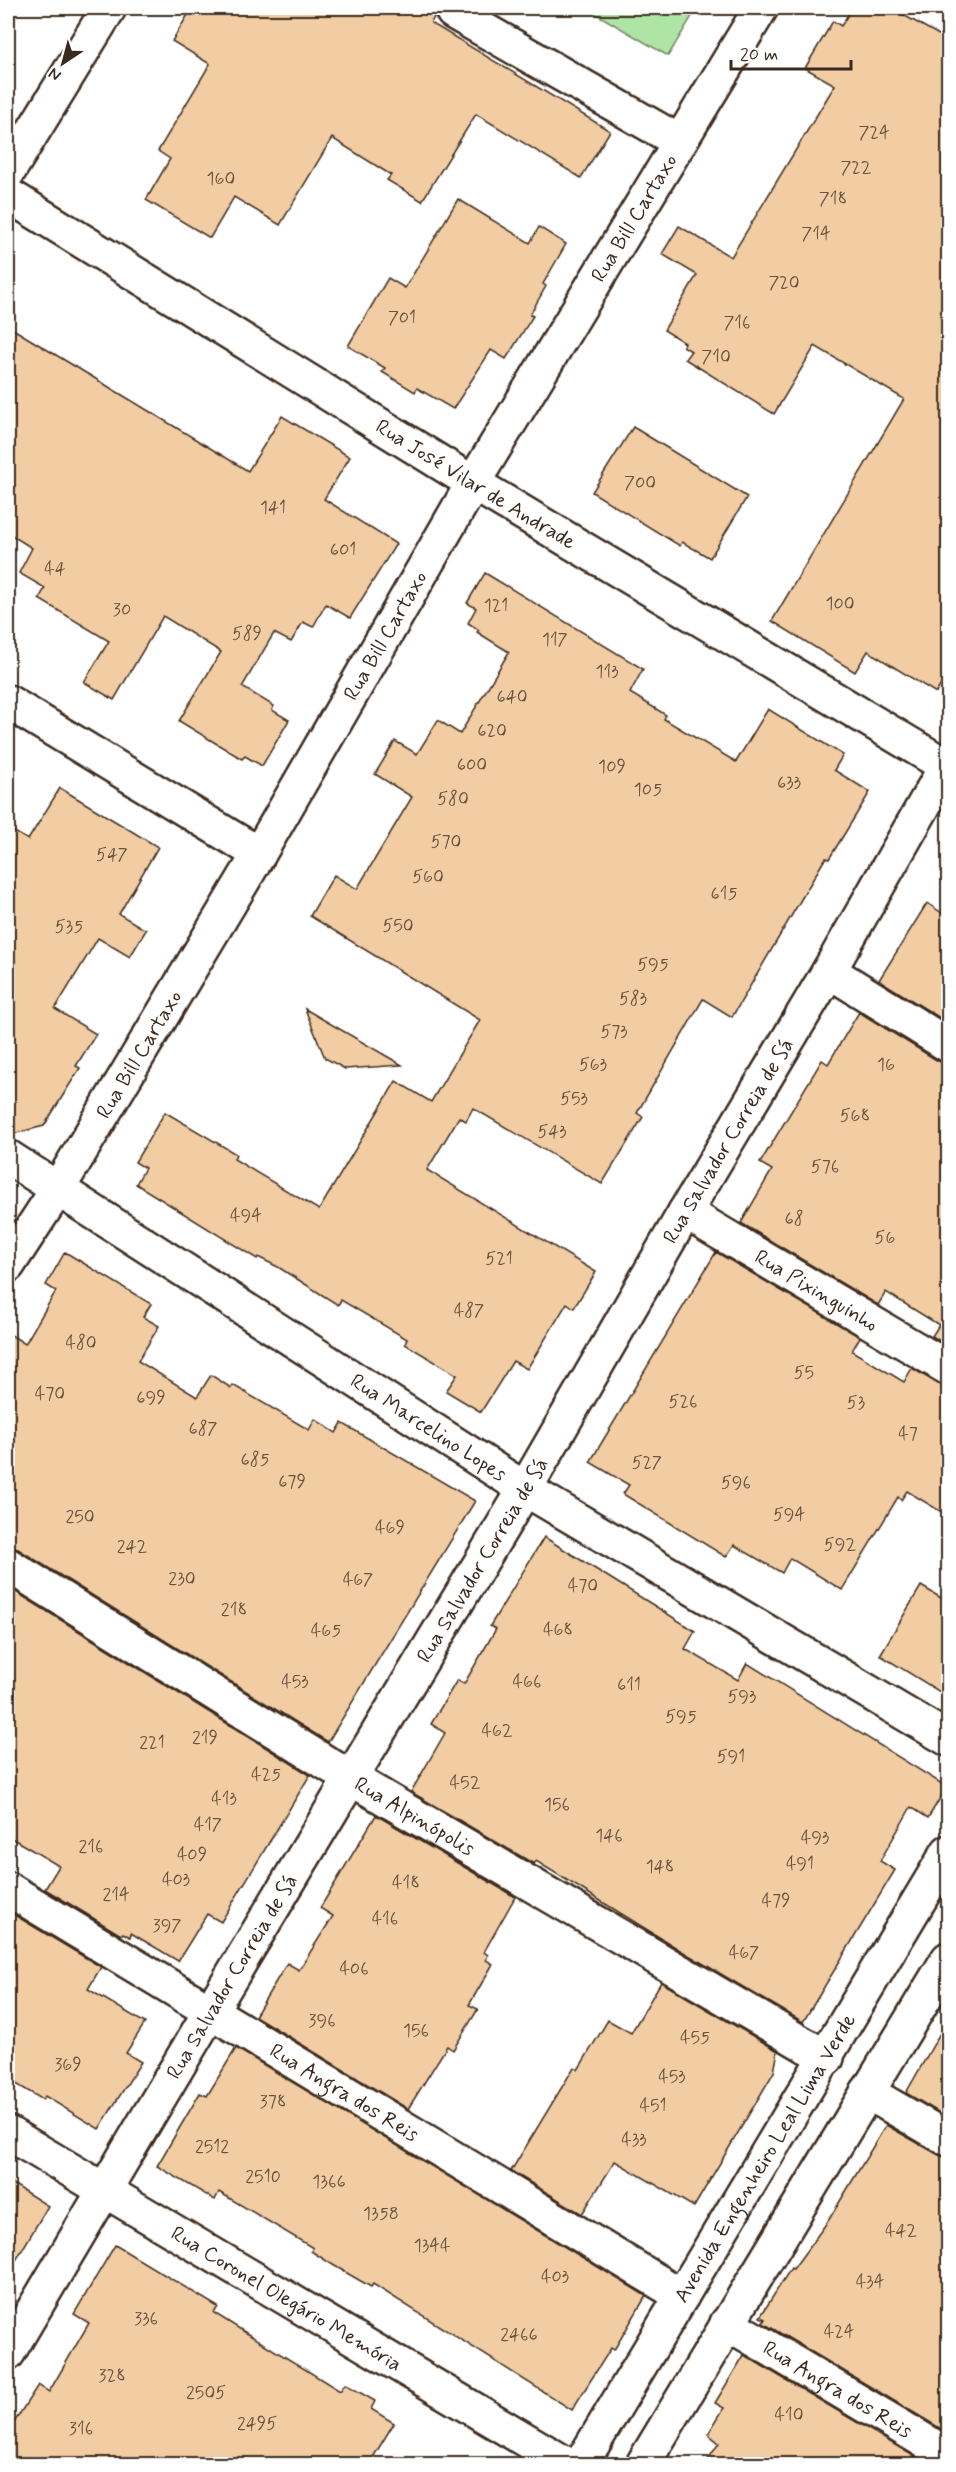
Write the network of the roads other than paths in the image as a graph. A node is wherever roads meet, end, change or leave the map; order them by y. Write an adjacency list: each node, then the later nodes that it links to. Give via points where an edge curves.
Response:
1 (109, 8): 5 (street)
2 (761, 8): 4 (street, Rua Bill Cartaxo)
3 (453, 12): 4 (street)
4 (680, 142): 7 (street, Rua Bill Cartaxo)
5 (8, 172)
6 (8, 195): 7 (street, Rua José Vilar de Andrade)
7 (473, 483): 9 (street, Rua José Vilar de Andrade); 10 (street, Rua Bill Cartaxo)
8 (8, 702): 10 (street)
9 (948, 765): 11 (street, Rua Salvador Correia de Sá)
10 (259, 854): 14 (street, Rua Bill Cartaxo)
11 (830, 971): 12 (street); 15 (street, Rua Salvador Correia de Sá)
12 (948, 1045)
13 (8, 1157): 14 (street, Rua Marcelino Lopes)
14 (59, 1187): 16 (street, Rua Bill Cartaxo); 18 (street, Rua Marcelino Lopes)
15 (685, 1212): 17 (street, Rua Pixinguinho); 18 (street, Rua Salvador Correia de Sá)
16 (8, 1265)
17 (948, 1368)
18 (525, 1489): 20 (street, Rua Marcelino Lopes); 21 (street, Rua Salvador Correia de Sá)
19 (8, 1565): 21 (street, Rua Alpinópolis)
20 (948, 1739)
21 (352, 1779): 25 (street, Rua Salvador Correia de Sá); 26 (street, Rua Alpinópolis)
22 (948, 1852): 26 (street, Avenida Engenheiro Leal Lima Verde)
23 (8, 1889): 25 (street, Rua Angra dos Reis)
24 (948, 1959): 27 (street)
25 (210, 2012): 30 (street, Rua Salvador Correia de Sá); 31 (street, Rua Angra dos Reis)
26 (827, 2058): 31 (street, Avenida Engenheiro Leal Lima Verde)
27 (867, 2092): 29 (street); 32 (street)
28 (8, 2133): 30 (street, Rua Coronel Olegário Memória)
29 (948, 2139)
30 (105, 2189): 33 (street, Rua Salvador Correia de Sá); 35 (street, Rua Coronel Olegário Memória)
31 (682, 2296): 36 (street, Avenida Engenheiro Leal Lima Verde)
32 (727, 2323): 34 (street, Rua Angra dos Reis); 37 (street)
33 (8, 2353)
34 (948, 2454)
35 (566, 2464)
36 (581, 2464)
37 (643, 2464)

